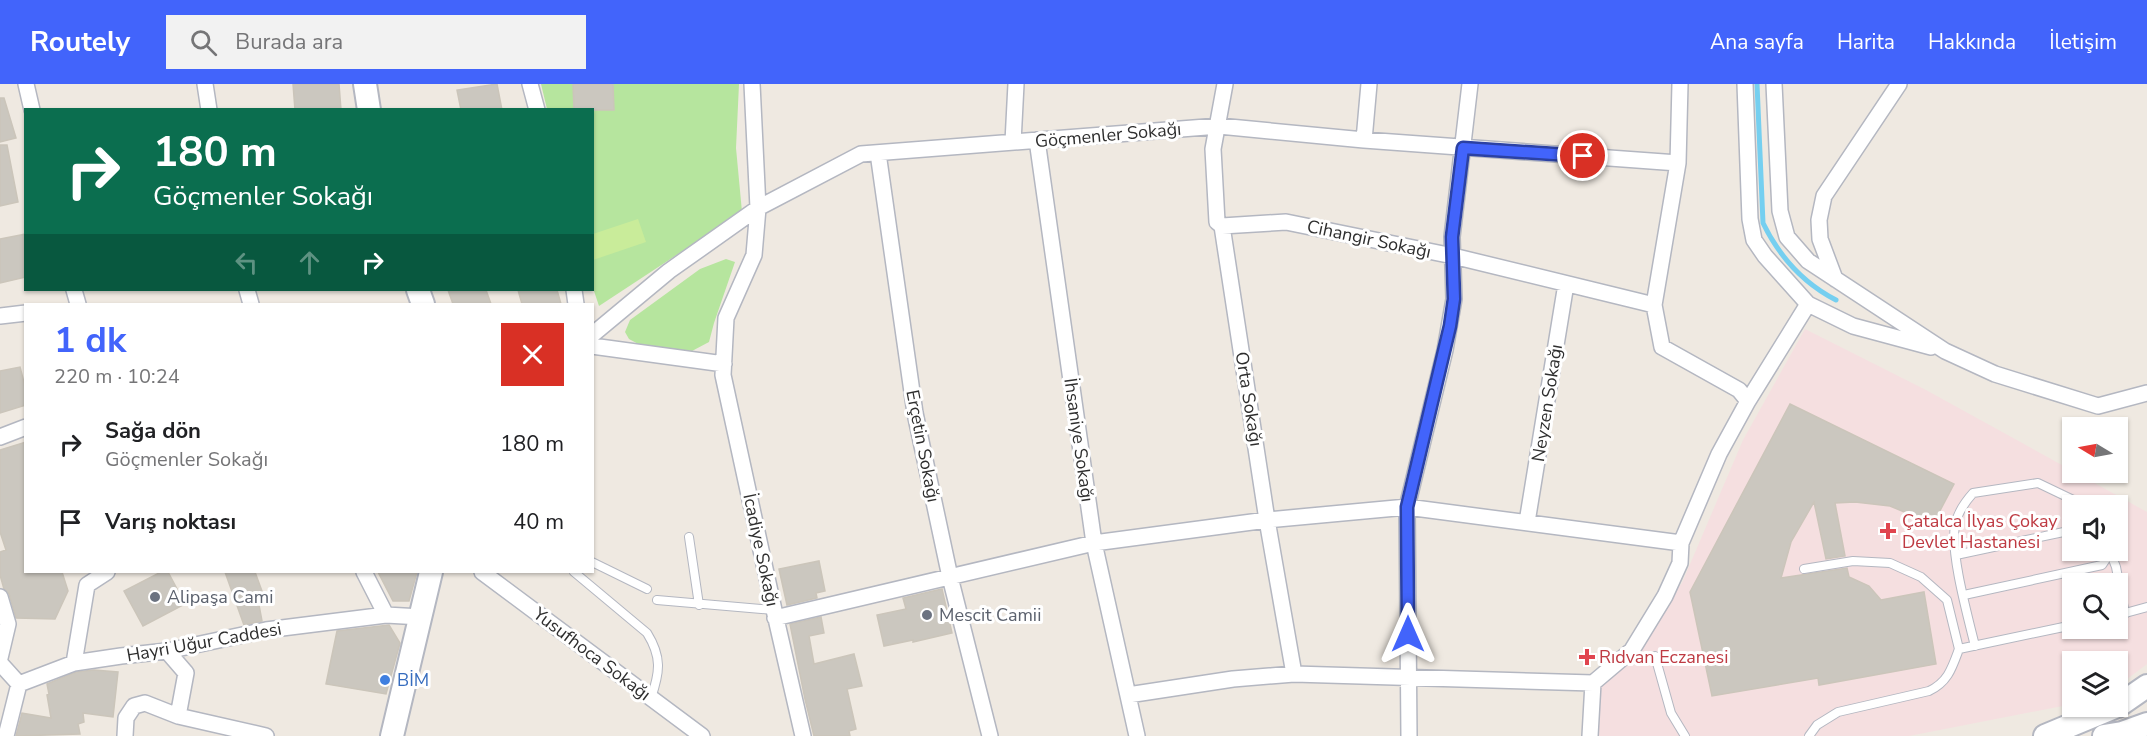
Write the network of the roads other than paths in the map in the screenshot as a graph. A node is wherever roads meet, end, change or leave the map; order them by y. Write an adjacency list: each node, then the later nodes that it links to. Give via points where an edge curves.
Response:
1 (26, 84): 14 (street)
2 (205, 84): 15 (street)
3 (365, 84): 16 (street)
4 (530, 84): 17 (street)
5 (752, 84): 25 (street, İcadiye Sokağı)
6 (1016, 84): 21 (street)
7 (1225, 84): 18 (street, Orta Sokağı)
8 (1370, 84): 19 (street)
9 (1470, 84): 22 (street)
10 (1680, 84): 24 (street)
11 (1745, 84): 30 (street, via 1754,240)
12 (1774, 84): 28 (street, via 1780,211 1787,237 1808,261)
13 (1899, 84): 28 (street, via 1824,196 1820,239)
14 (32, 108)
15 (209, 108)
16 (369, 108)
17 (536, 108)
18 (1219, 126): 19 (street, Göçmenler Sokağı); 20 (street, Göçmenler Sokağı); 26 (street, Orta Sokağı, via 1213,149 1217,222)
19 (1364, 140): 22 (street, Göçmenler Sokağı)
20 (1037, 141): 21 (street, Göçmenler Sokağı); 48 (street, İhsaniye Sokağı)
21 (1014, 142): 23 (street, Göçmenler Sokağı)
22 (1463, 148): 24 (street, Göçmenler Sokağı); 27 (street)
23 (878, 153): 25 (street, Göçmenler Sokağı, via 861,154); 59 (street, Erçetin Sokağı, via 915,413)
24 (1678, 163): 31 (street)
25 (758, 208): 34 (street, Göçmenler Sokağı, via 669,271); 37 (street, İcadiye Sokağı, via 754,255 726,318)
26 (1222, 226): 27 (street, Cihangir Sokağı, via 1286,222); 44 (street, Orta Sokağı)
27 (1453, 256): 29 (street, Cihangir Sokağı); 43 (street, via 1450,326)
28 (1835, 279): 36 (street)
29 (1566, 284): 31 (street, Cihangir Sokağı); 45 (street, Neyzen Sokağı)
30 (1808, 304): 36 (street, via 1853,326); 39 (street)
31 (1654, 305): 39 (street, via 1662,347 1739,390)
32 (24, 313): 33 (street)
33 (0, 316)
34 (594, 333)
35 (594, 346): 37 (street)
36 (1945, 351): 38 (street, via 1995,374 2098,406)
37 (723, 364): 67 (street, İcadiye Sokağı)
38 (2147, 393)
39 (1748, 401): 49 (street, via 1719,454)
40 (24, 428): 41 (street)
41 (0, 437)
42 (2063, 495): 50 (lane, via 2038,483 1973,493 1955,525)
43 (1407, 507): 44 (street); 45 (street); 79 (street)
44 (1267, 520): 48 (street); 78 (street, Orta Sokağı)
45 (1527, 522): 49 (street)
46 (2062, 532): 50 (lane)
47 (689, 537): 64 (lane)
48 (1094, 543): 59 (street); 83 (street, İhsaniye Sokağı)
49 (1681, 543): 80 (street, via 1680,563 1665,596 1632,650)
50 (1956, 555): 61 (lane)
51 (2105, 561): 61 (lane, via 2102,565)
52 (594, 563): 60 (lane)
53 (1804, 569): 72 (lane, via 1853,561 1890,562 1921,577 1947,600)
54 (105, 573): 77 (street, via 87,585)
55 (365, 573): 68 (street)
56 (431, 573): 69 (street)
57 (483, 573): 84 (street, Yusufhoca Sokağı)
58 (575, 573): 84 (lane, via 647,633 659,666)
59 (950, 577): 67 (street); 95 (street, Erçetin Sokağı)
60 (647, 589)
61 (1964, 595): 71 (lane)
62 (0, 597): 75 (street, via 8,624)
63 (657, 600): 64 (lane)
64 (699, 605): 67 (lane)
65 (2147, 607): 66 (lane)
66 (2128, 612)
67 (775, 614): 94 (street, İcadiye Sokağı)
68 (386, 615): 69 (street, Hayri Uğur Caddesi); 73 (street, Hayri Uğur Caddesi, via 266,630)
69 (421, 617): 92 (street)
70 (2062, 627): 71 (lane)
71 (1975, 646): 72 (lane)
72 (1959, 649): 100 (lane, via 1950,674 1941,685 1838,711 1817,725)
73 (166, 651): 77 (street, Hayri Uğur Caddesi); 86 (street, via 186,673)
74 (1655, 656): 99 (lane, via 1671,713)
75 (0, 658)
76 (0, 663): 81 (street)
77 (74, 663): 81 (street, Hayri Uğur Caddesi)
78 (1294, 674): 79 (street); 83 (street)
79 (1408, 677): 80 (street); 97 (street)
80 (1593, 683): 98 (street)
81 (19, 684): 89 (street)
82 (2147, 686): 85 (street)
83 (1128, 695): 96 (street, İhsaniye Sokağı)
84 (651, 698): 93 (street, Yusufhoca Sokağı)
85 (2128, 699)
86 (178, 716): 90 (street, via 145,703 134,706 126,718); 91 (street)
87 (2092, 717): 101 (street)
88 (2147, 724): 102 (street)
89 (6, 736)
90 (125, 736)
91 (266, 736)
92 (392, 736)
93 (702, 736)
94 (803, 736)
95 (990, 736)
96 (1137, 736)
97 (1409, 736)
98 (1590, 736)
99 (1685, 736)
100 (1809, 736)
101 (2046, 736)
102 (2103, 736)

